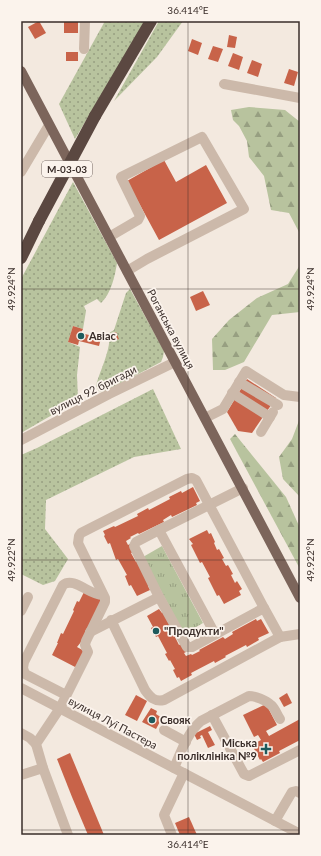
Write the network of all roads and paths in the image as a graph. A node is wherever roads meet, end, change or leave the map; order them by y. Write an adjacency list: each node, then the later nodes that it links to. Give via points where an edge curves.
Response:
1 (85, 21): 3 (street)
2 (151, 21): 10 (highway, М-03-03, bridge, via 95,116)
3 (84, 50)
4 (21, 71): 7 (main road, Роганська вулиця)
5 (224, 84): 6 (street)
6 (300, 98)
7 (49, 125): 8 (street); 9 (main road, Роганська вулиця)
8 (22, 167)
9 (109, 237): 11 (main road, Роганська вулиця); 11 (street, via 138,220 140,216 121,177 202,137 244,209)
10 (21, 258)
11 (127, 271): 12 (main road, Роганська вулиця)
12 (175, 362): 17 (main road, Роганська вулиця); 19 (street, вулиця 92 бригади)
13 (236, 387): 14 (street, via 246,371); 16 (street); 17 (street, via 223,409)
14 (284, 395): 15 (street); 16 (street)
15 (300, 397)
16 (274, 411): 18 (street)
17 (205, 418): 20 (main road, Роганська вулиця)
18 (260, 432)
19 (21, 440)
20 (243, 488): 21 (street); 25 (main road, Роганська вулиця)
21 (159, 530): 23 (street, via 136,542 134,546); 30 (street)
22 (103, 595): 26 (street, via 78,543 78,536 192,478 199,484); 29 (street, via 104,604); 34 (street, via 71,582 65,583 24,662 25,674)
23 (159, 597): 28 (street); 30 (street, via 187,647 192,647)
24 (28, 598): 27 (street)
25 (300, 598)
26 (264, 608): 30 (street); 32 (street)
27 (21, 611)
28 (111, 620): 29 (street); 32 (street, via 145,690 156,700 164,700)
29 (90, 632): 34 (street, via 86,643 88,652)
30 (215, 634)
31 (300, 634): 32 (street)
32 (280, 637)
33 (21, 688): 35 (street, вулиця Луї Пастера)
34 (66, 695): 35 (street)
35 (60, 708): 41 (street); 44 (street, вулиця Луї Пастера)
36 (212, 715): 37 (street, via 251,696 272,705); 40 (street, via 197,724); 42 (street, via 246,776)
37 (280, 719)
38 (164, 730): 40 (street)
39 (21, 733): 41 (street)
40 (186, 742): 44 (street)
41 (36, 744): 43 (street)
42 (300, 750)
43 (43, 768): 46 (street); 50 (street)
44 (174, 768): 45 (street, вулиця Луї Пастера)
45 (184, 773): 48 (street, вулиця Луї Пастера); 51 (street, via 164,815)
46 (21, 775)
47 (300, 793): 48 (street, via 292,792)
48 (275, 821): 49 (street, вулиця Луї Пастера)
49 (297, 834)
50 (68, 835)
51 (172, 835)

